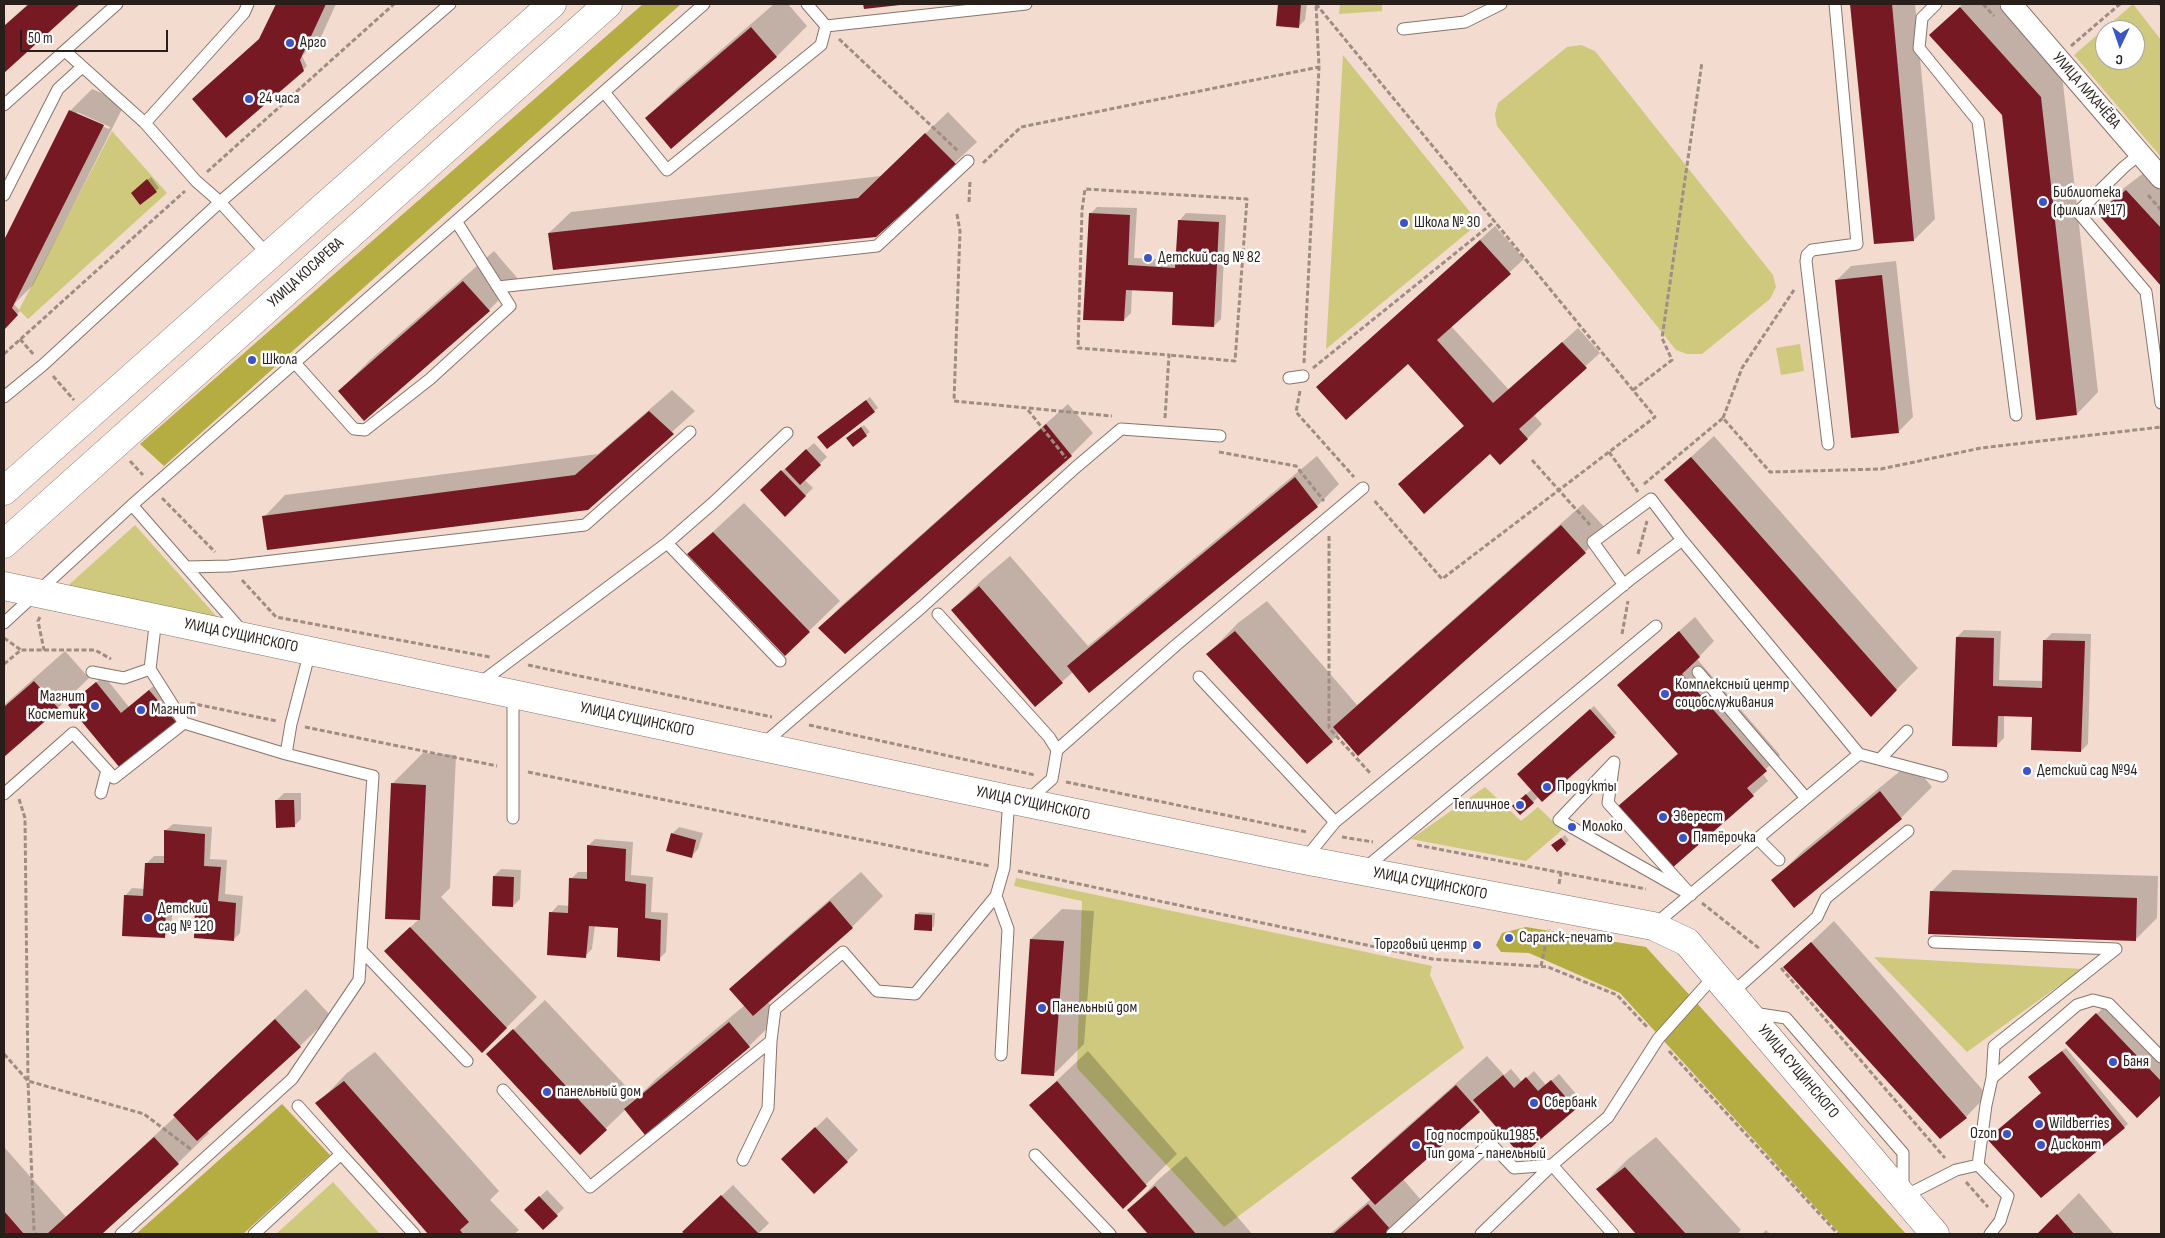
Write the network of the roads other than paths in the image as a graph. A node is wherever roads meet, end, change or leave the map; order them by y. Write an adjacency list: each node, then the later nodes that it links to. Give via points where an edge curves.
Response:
1 (117, 4): 15 (lane)
2 (248, 4): 19 (lane, via 244,13)
3 (450, 4): 24 (lane)
4 (608, 4): 43 (street, УЛИЦА КОСАРЕВА)
5 (704, 4): 17 (lane)
6 (807, 4): 13 (lane)
7 (1026, 4): 13 (lane)
8 (1501, 4): 14 (lane, via 1465,22)
9 (1834, 4): 37 (lane, via 1857,244 1812,250 1807,255)
10 (1936, 4): 33 (lane, via 1922,18 1919,48 1978,121)
11 (2011, 4): 20 (street, УЛИЦА ЛИХАЧЁВА)
12 (546, 6): 26 (street)
13 (826, 26): 17 (lane, via 821,44 667,170)
14 (1403, 29)
15 (65, 51): 16 (lane); 18 (lane)
16 (82, 67): 19 (lane); 23 (lane, via 58,89)
17 (604, 92): 25 (lane)
18 (4, 105)
19 (145, 123): 24 (lane, via 196,181)
20 (2140, 154): 22 (street, УЛИЦА ЛИХАЧЁВА); 32 (lane, via 2078,212 2146,292)
21 (973, 165): 27 (lane, via 877,246)
22 (2161, 178)
23 (4, 194)
24 (220, 202): 26 (lane); 31 (lane)
25 (456, 221): 27 (lane); 28 (lane)
26 (270, 256): 39 (street)
27 (498, 286): 28 (lane, via 510,306 430,379 365,430 354,429)
28 (295, 363): 40 (lane)
29 (1303, 376): 30 (lane)
30 (1289, 378)
31 (4, 397)
32 (2161, 403)
33 (2016, 415)
34 (690, 432): 44 (lane, via 585,525 229,566)
35 (787, 432): 42 (lane)
36 (1220, 436): 63 (lane, via 1121,429)
37 (1828, 444)
38 (1363, 488): 64 (lane)
39 (4, 491)
40 (136, 509): 44 (lane); 47 (lane)
41 (1682, 540): 45 (lane); 45 (lane, via 1651,499 1593,542); 66 (lane)
42 (666, 543): 54 (lane); 59 (lane)
43 (4, 544)
44 (188, 567): 52 (lane)
45 (1624, 585): 75 (lane)
46 (4, 586): 47 (street, УЛИЦА СУЩИНСКОГО)
47 (42, 596): 49 (street, УЛИЦА СУЩИНСКОГО); 50 (lane)
48 (938, 614): 64 (lane, via 1049,737)
49 (156, 618): 52 (street, УЛИЦА СУЩИНСКОГО); 55 (lane)
50 (4, 623)
51 (1656, 626): 80 (lane)
52 (247, 638): 53 (street, УЛИЦА СУЩИНСКОГО)
53 (310, 651): 59 (street, УЛИЦА СУЩИНСКОГО); 65 (lane)
54 (780, 660)
55 (150, 669): 56 (lane, via 124,678); 61 (lane)
56 (92, 672)
57 (1698, 672): 72 (lane)
58 (1199, 677): 75 (lane)
59 (476, 686): 60 (street, УЛИЦА СУЩИНСКОГО)
60 (513, 694): 63 (street, УЛИЦА СУЩИНСКОГО); 74 (lane)
61 (184, 723): 65 (lane); 68 (lane, via 114,778)
62 (1907, 731): 67 (lane)
63 (760, 746): 73 (street, УЛИЦА СУЩИНСКОГО)
64 (1057, 750): 73 (lane, via 1052,779)
65 (286, 754): 85 (lane, via 373,776)
66 (1859, 754): 67 (lane); 72 (lane)
67 (1880, 759): 69 (lane)
68 (107, 770): 70 (lane); 71 (lane, via 73,733)
69 (1942, 776)
70 (101, 793)
71 (4, 794)
72 (1806, 798): 77 (lane)
73 (1017, 801): 78 (street, УЛИЦА СУЩИНСКОГО); 82 (lane)
74 (513, 818)
75 (1335, 822): 78 (lane)
76 (1908, 831): 86 (lane, via 1826,898 1818,917)
77 (1758, 839): 79 (lane); 81 (lane)
78 (1304, 860): 80 (street, УЛИЦА СУЩИНСКОГО)
79 (1779, 860)
80 (1363, 870): 83 (street, УЛИЦА СУЩИНСКОГО)
81 (1691, 895): 81 (lane, via 1608,802 1614,762 1559,820); 83 (lane)
82 (996, 896): 87 (lane, via 915,994 877,991 843,952 775,1009); 88 (lane, via 1008,929)
83 (1653, 926): 86 (street, УЛИЦА СУЩИНСКОГО, via 1687,942)
84 (1934, 942): 91 (lane, via 2116,949 1994,1046)
85 (361, 950): 90 (lane); 101 (lane, via 359,980 292,1079)
86 (1732, 994): 97 (lane, via 1658,1039 1608,1117); 99 (street, УЛИЦА СУЩИНСКОГО)
87 (771, 1041): 92 (lane, via 590,1187); 96 (lane, via 768,1108)
88 (1001, 1055)
89 (2161, 1057): 91 (lane, via 2109,1004 2094,1000 2077,1005)
90 (467, 1061)
91 (1992, 1078): 98 (lane)
92 (503, 1090)
93 (298, 1106): 94 (lane)
94 (341, 1154): 102 (lane); 103 (lane)
95 (1035, 1155): 104 (lane)
96 (743, 1160)
97 (1552, 1165): 100 (lane); 105 (lane, via 1514,1168 1490,1143); 107 (lane)
98 (1978, 1165): 99 (lane, via 1956,1170); 109 (lane, via 2008,1196 2000,1221)
99 (1903, 1197): 108 (street, УЛИЦА СУЩИНСКОГО)
100 (1490, 1230): 106 (lane)
101 (122, 1234)
102 (254, 1234)
103 (414, 1234)
104 (1110, 1234)
105 (1392, 1234)
106 (1481, 1234)
107 (1613, 1234)
108 (1935, 1234)
109 (1990, 1234)

